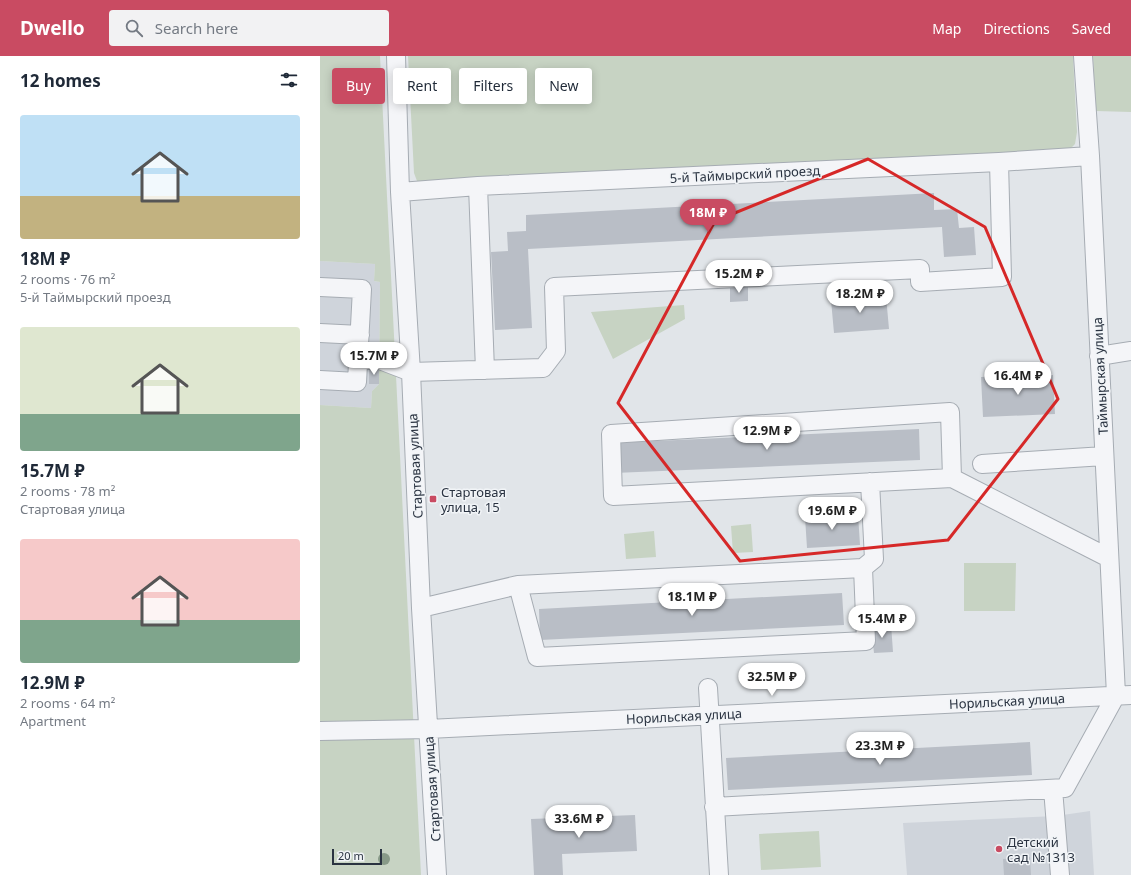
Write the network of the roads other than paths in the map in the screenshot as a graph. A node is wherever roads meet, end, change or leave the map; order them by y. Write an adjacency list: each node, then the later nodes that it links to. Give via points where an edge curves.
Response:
1 (396, 56): 6 (street, Стартовая улица)
2 (1083, 56): 3 (street, Таймырская улица)
3 (1090, 156): 4 (street, 5-й Таймырский проезд); 11 (street, Таймырская улица)
4 (999, 162): 5 (street, 5-й Таймырский проезд); 13 (street, via 1002,277 920,282 920,269 554,287 556,351 543,368)
5 (478, 186): 6 (street, 5-й Таймырский проезд); 13 (street)
6 (400, 192): 14 (street, Стартовая улица)
7 (320, 287): 9 (street, via 362,289)
8 (320, 333): 9 (street)
9 (360, 335): 12 (street)
10 (1131, 351): 11 (street)
11 (1099, 356): 16 (street, Таймырская улица)
12 (358, 360): 14 (street, via 380,360); 15 (street, via 357,382)
13 (485, 370): 14 (street)
14 (411, 372): 23 (street, Стартовая улица)
15 (320, 380)
16 (1104, 456): 17 (street); 20 (street, Таймырская улица)
17 (982, 464)
18 (952, 478): 19 (street); 19 (street, via 950,412 611,434 613,496); 20 (street)
19 (870, 482): 21 (street, via 874,559)
20 (1110, 558): 25 (street, Таймырская улица)
21 (863, 568): 22 (street); 22 (street, via 866,641 538,657)
22 (518, 585): 23 (street)
23 (421, 608): 27 (street, Стартовая улица)
24 (708, 688): 26 (street)
25 (1124, 695): 26 (street, Норильская улица); 29 (street, via 1065,788)
26 (709, 715): 27 (street, Норильская улица); 30 (street)
27 (428, 729): 28 (street, Норильская улица); 31 (street, Стартовая улица)
28 (320, 731)
29 (1053, 789): 30 (street); 33 (street)
30 (714, 807): 32 (street)
31 (437, 875)
32 (719, 875)
33 (1060, 875)

